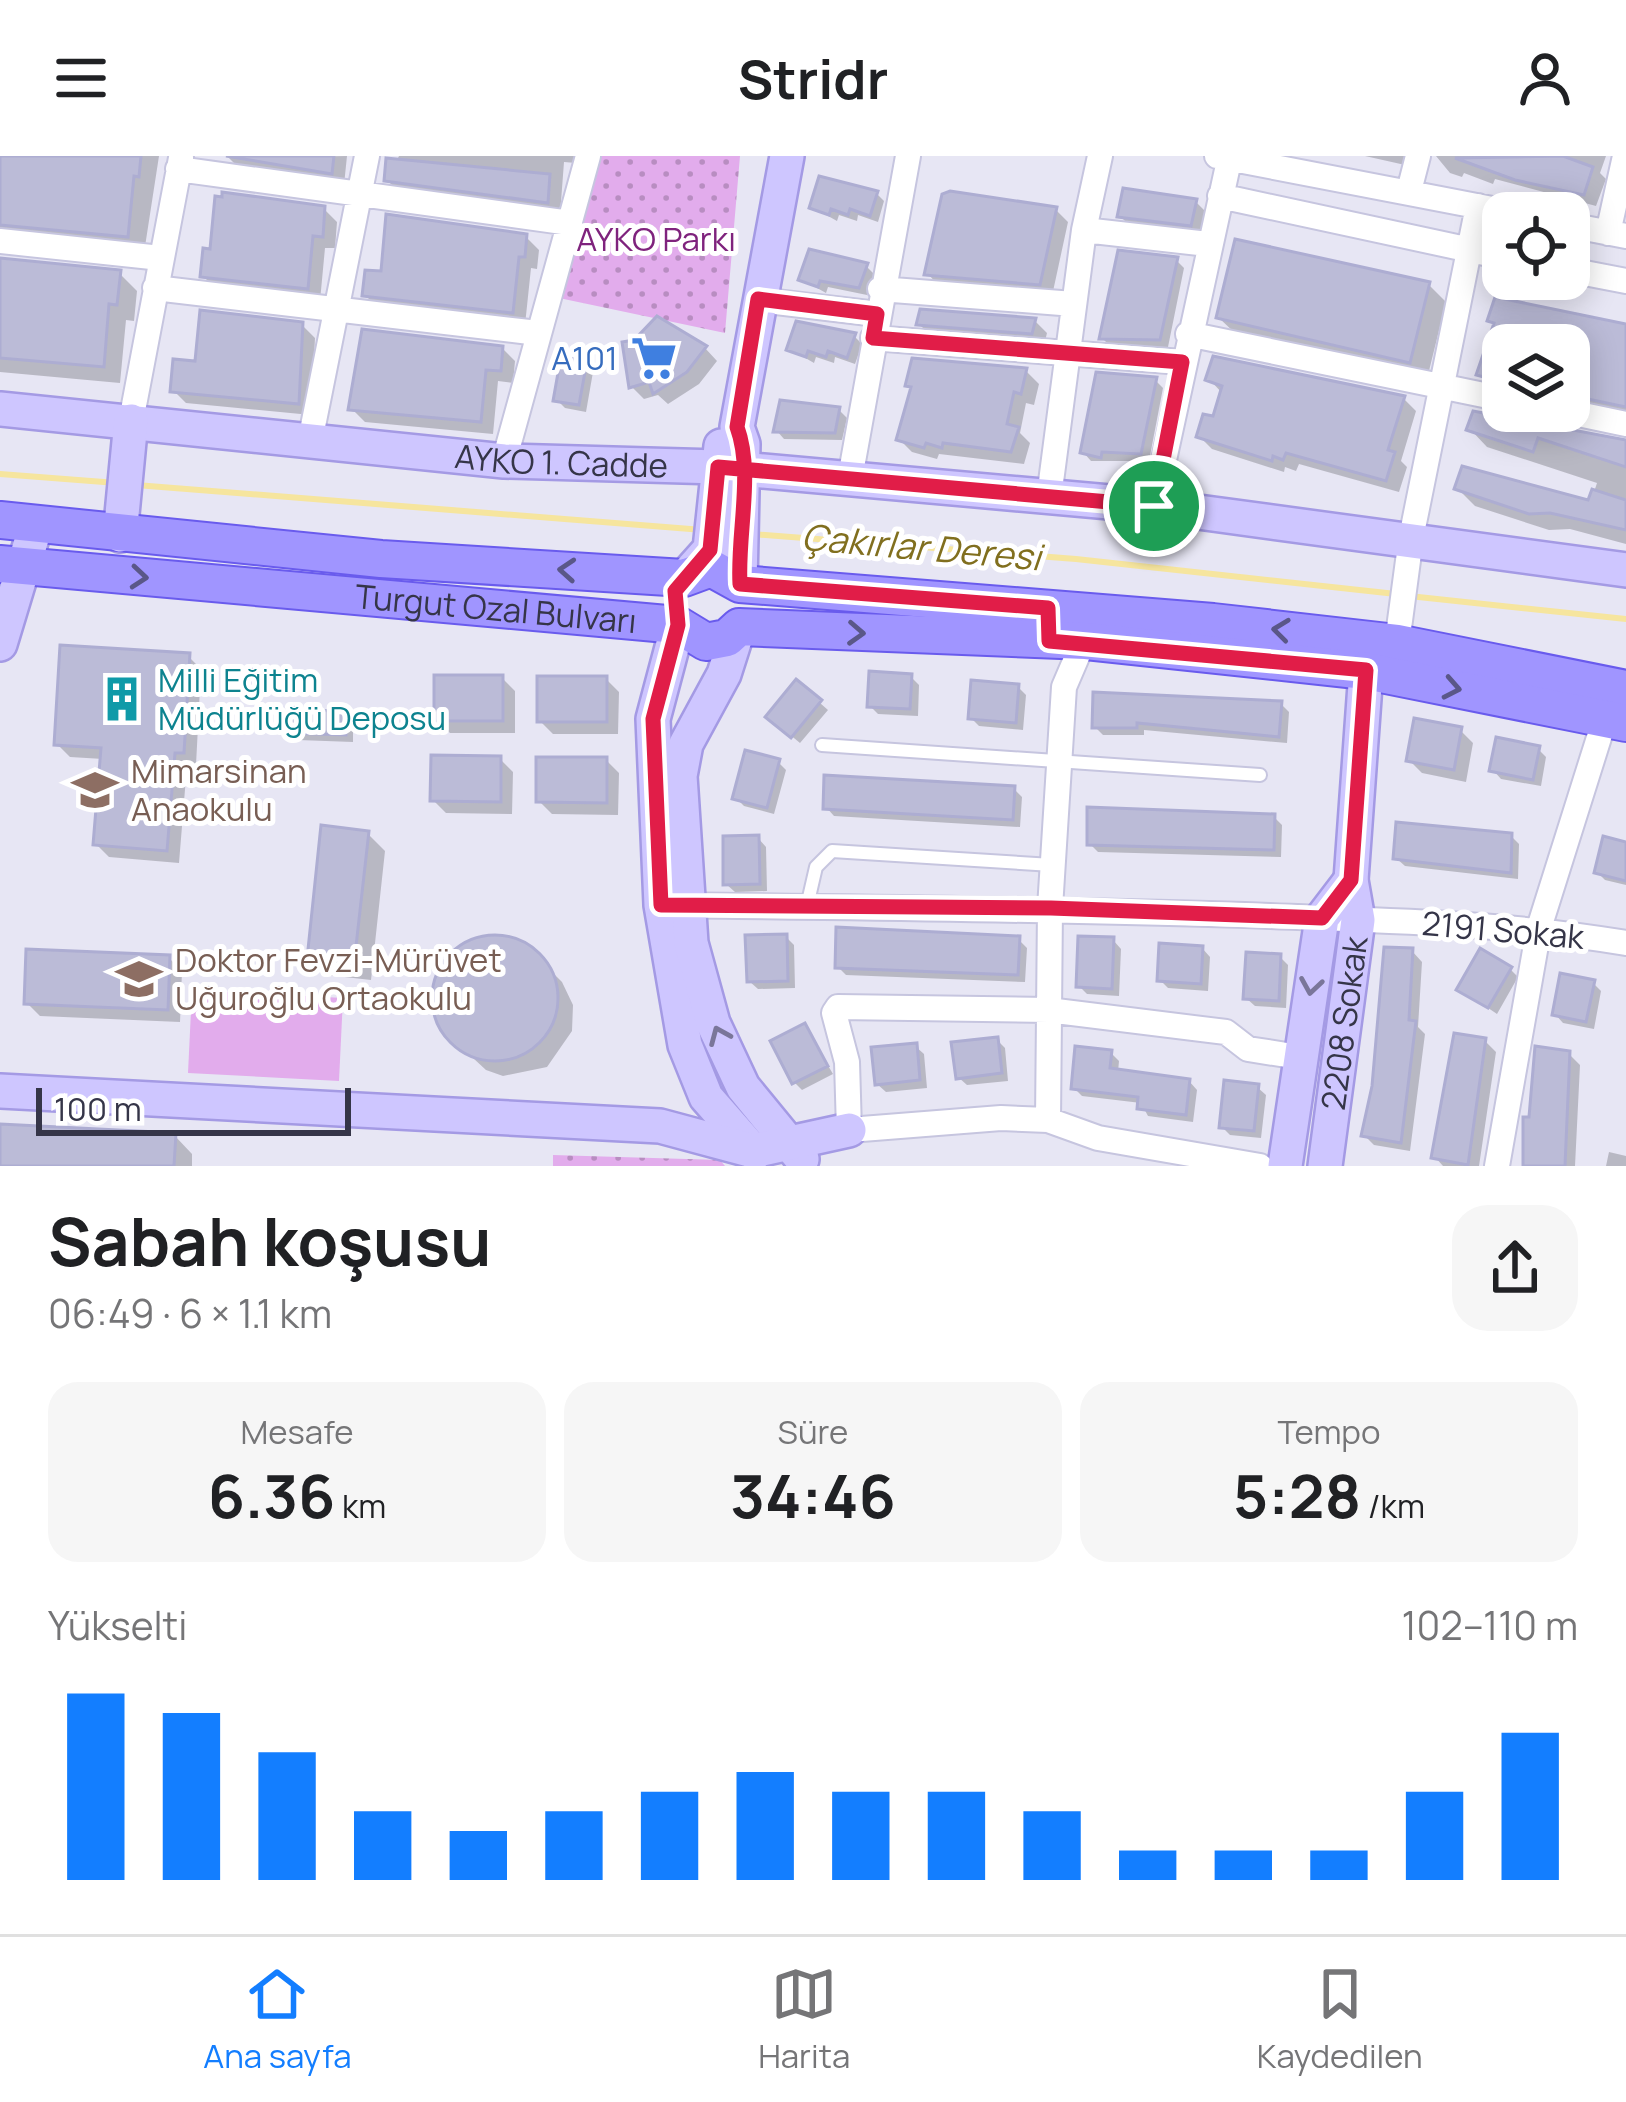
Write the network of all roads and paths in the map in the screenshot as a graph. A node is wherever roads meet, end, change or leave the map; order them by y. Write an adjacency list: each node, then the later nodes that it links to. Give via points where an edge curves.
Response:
1 (367, 156): 11 (street)
2 (588, 156): 15 (street)
3 (787, 156): 26 (street)
4 (908, 156): 29 (street)
5 (1100, 156): 16 (street)
6 (1418, 156): 10 (street)
7 (1625, 156): 17 (street)
8 (1225, 157): 10 (street); 12 (street)
9 (180, 163): 11 (street); 22 (street)
10 (1409, 191): 13 (street)
11 (360, 194): 15 (street); 28 (street)
12 (1220, 196): 19 (street); 20 (street)
13 (1478, 206): 14 (street); 20 (street)
14 (1482, 207)
15 (570, 223): 30 (street)
16 (1084, 230): 19 (street); 27 (street)
17 (1617, 234)
18 (0, 241): 22 (street)
19 (1208, 244): 31 (street)
20 (1468, 250): 21 (street); 34 (street)
21 (1482, 253)
22 (161, 258): 25 (street)
23 (1590, 274): 24 (street)
24 (1626, 281)
25 (155, 288): 28 (street); 38 (street)
26 (758, 299): 29 (street); 42 (street, via 737,427 721,446)
27 (1074, 304): 29 (street); 32 (street)
28 (336, 310): 30 (street); 40 (street)
29 (877, 314): 32 (street); 43 (street)
30 (538, 332): 41 (street)
31 (1188, 334): 33 (street); 34 (street)
32 (1069, 352): 33 (street); 44 (street)
33 (1182, 362): 45 (street)
34 (1440, 386): 35 (street); 48 (street)
35 (1482, 395)
36 (0, 409): 38 (street, AYKO 1. Cadde)
37 (1590, 416): 39 (street)
38 (131, 421): 40 (street, AYKO 1. Cadde); 47 (street)
39 (1626, 424)
40 (310, 441): 41 (street, AYKO 1. Cadde)
41 (504, 461): 42 (street, AYKO 1. Cadde)
42 (731, 468): 43 (street, AYKO 1. Cadde); 49 (street)
43 (850, 478): 44 (street, AYKO 1. Cadde)
44 (1048, 497): 45 (street, AYKO 1. Cadde)
45 (1154, 506): 48 (street, AYKO 1. Cadde)
46 (18, 523): 47 (main road, Turgut Ozal Bulvarı); 50 (street)
47 (120, 535): 52 (main road, Turgut Ozal Bulvarı, one-way to 47)
48 (1411, 538): 51 (street, AYKO 1. Cadde); 56 (street)
49 (728, 544): 52 (main road, Turgut Ozal Bulvarı, via 711,568); 54 (main road, Turgut Ozal Bulvarı); 55 (main road, via 746,608)
50 (11, 566): 53 (main road, Turgut Ozal Bulvarı, one-way to 53); 57 (street)
51 (1626, 570)
52 (684, 578): 53 (main road, via 672,602)
53 (678, 625): 55 (main road, Turgut Ozal Bulvarı, via 706,642); 66 (street, via 653,719)
54 (1069, 626): 55 (main road, Turgut Ozal Bulvarı, one-way to 54); 56 (main road, Turgut Ozal Bulvarı, one-way to 54); 58 (main road, Turgut Ozal Bulvarı); 59 (street); 59 (street)
55 (739, 627): 66 (street, via 686,744)
56 (1399, 627): 60 (main road, Turgut Ozal Bulvarı)
57 (0, 644)
58 (1366, 670): 60 (main road, Turgut Ozal Bulvarı, one-way to 60); 65 (street, 2208 Sokak)
59 (1064, 687): 62 (street)
60 (1618, 704): 71 (street)
61 (822, 745): 62 (lane)
62 (1060, 762): 63 (lane); 64 (street)
63 (1260, 775)
64 (1053, 865): 67 (lane, via 832,851 816,867); 68 (street)
65 (1351, 880): 69 (street, 2208 Sokak); 70 (street, 2208 Sokak)
66 (674, 905): 67 (street, 2191 Sokak); 76 (street, one-way to 66, via 742,1088 713,1024); 77 (street, via 685,1045)
67 (807, 906): 68 (street, 2191 Sokak)
68 (1051, 908): 69 (street, 2191 Sokak); 73 (street)
69 (1322, 918): 70 (street, 2191 Sokak); 74 (street, 2208 Sokak, one-way to 74)
70 (1358, 920): 71 (street, 2191 Sokak); 85 (street, 2208 Sokak)
71 (1539, 928): 72 (street, 2191 Sokak); 86 (street)
72 (1626, 943)
73 (1048, 1010): 74 (street, via 1226,1032 1248,1049); 78 (street); 80 (street, via 838,1006 833,1024 847,1062)
74 (1299, 1057): 84 (street, 2208 Sokak)
75 (0, 1091): 79 (street)
76 (767, 1111): 77 (street); 80 (street); 81 (street)
77 (722, 1115): 79 (street); 82 (street)
78 (1048, 1120): 80 (street); 83 (street, via 1098,1138)
79 (660, 1126): 82 (street)
80 (849, 1130): 81 (street)
81 (801, 1156): 82 (street)
82 (759, 1158)
83 (1260, 1166)
84 (1285, 1166)
85 (1325, 1166)
86 (1497, 1166)

